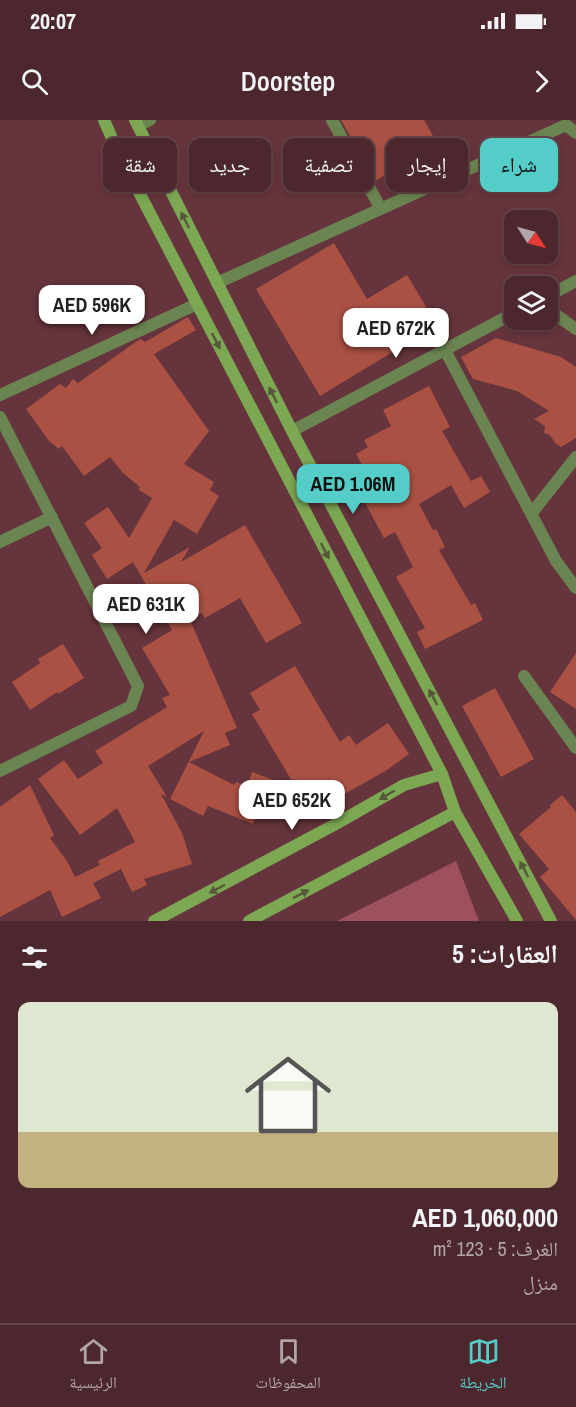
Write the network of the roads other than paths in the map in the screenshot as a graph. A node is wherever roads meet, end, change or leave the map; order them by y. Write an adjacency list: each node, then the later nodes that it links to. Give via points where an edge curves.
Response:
1 (104, 120): 10 (street)
2 (150, 120): 4 (street)
3 (332, 120): 6 (street)
4 (136, 123): 8 (street, one-way to 4)
5 (576, 133): 6 (street, via 566,125)
6 (381, 208): 8 (street)
7 (576, 281): 9 (street)
8 (217, 283): 17 (street, one-way to 8)
9 (558, 291)
10 (197, 304): 15 (street); 26 (street, one-way to 26)
11 (558, 316): 13 (street)
12 (504, 319): 14 (street)
13 (576, 329)
14 (445, 350): 17 (street); 19 (street)
15 (0, 395)
16 (0, 417): 20 (street)
17 (292, 431): 31 (street, one-way to 17)
18 (576, 457): 19 (street)
19 (531, 514): 22 (street, via 556,561)
20 (52, 517): 21 (street); 25 (street, via 138,686 131,706)
21 (0, 542)
22 (576, 588)
23 (524, 676): 24 (street)
24 (576, 748)
25 (0, 771)
26 (442, 774): 27 (street); 28 (street, one-way to 28, via 404,785)
27 (455, 812): 29 (street, one-way to 27); 30 (street)
28 (154, 921)
29 (249, 921)
30 (517, 921)
31 (551, 921)

